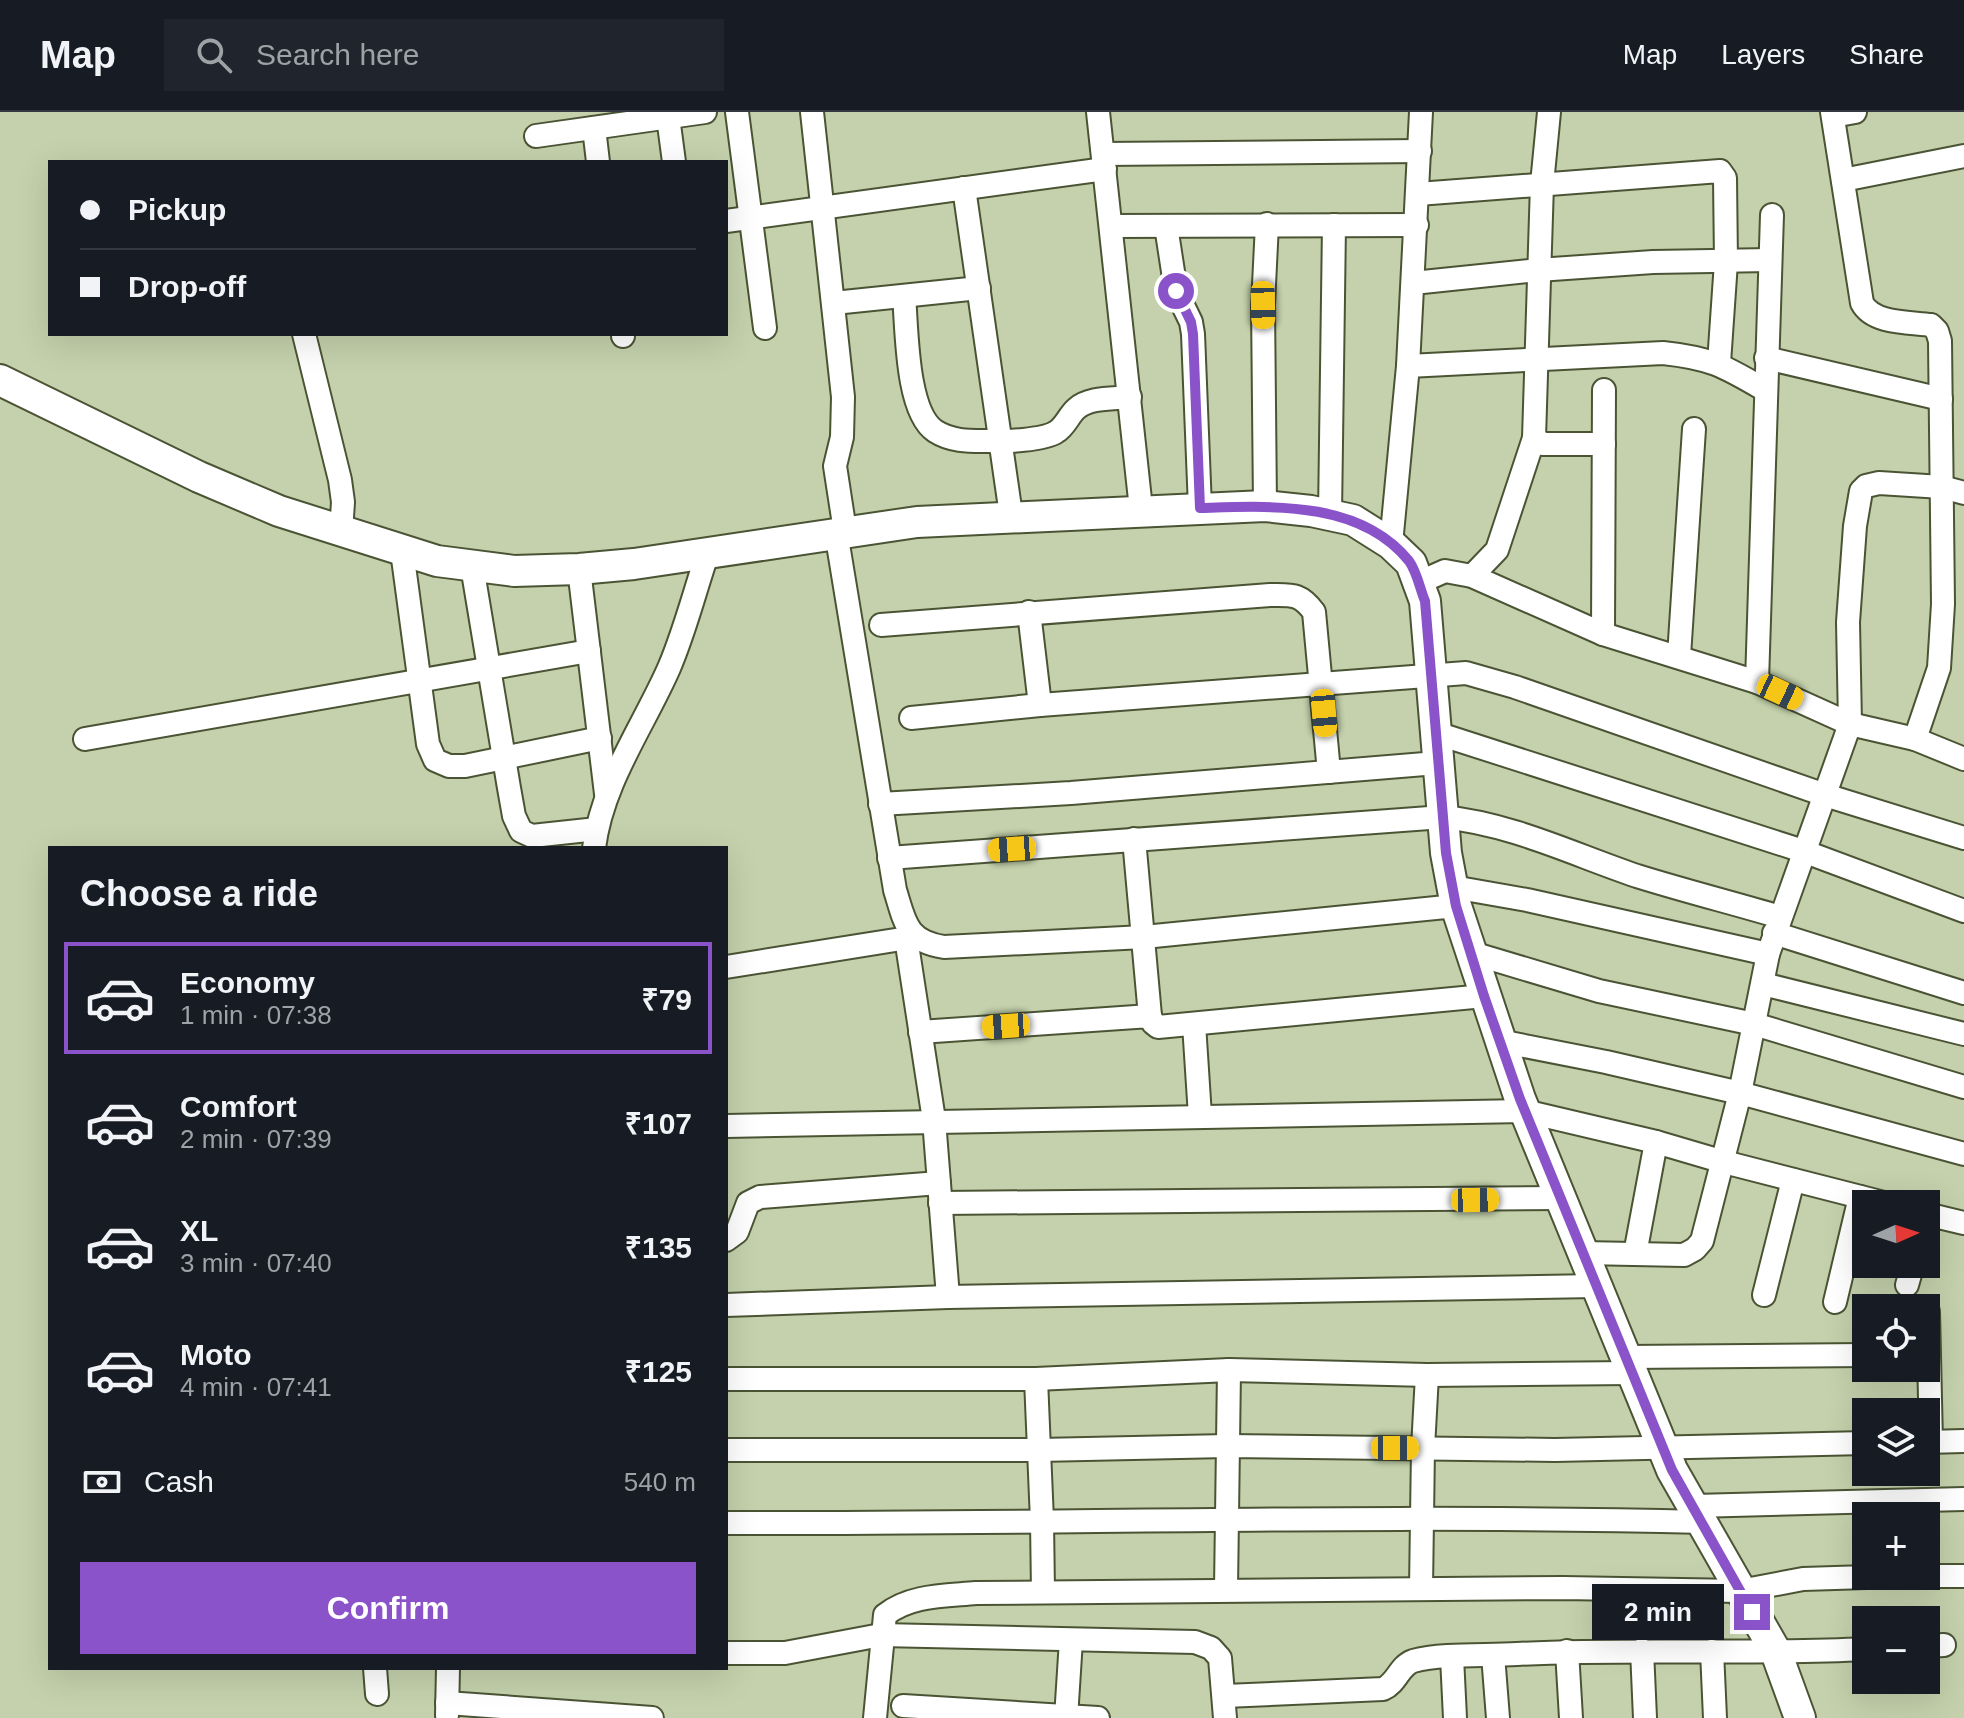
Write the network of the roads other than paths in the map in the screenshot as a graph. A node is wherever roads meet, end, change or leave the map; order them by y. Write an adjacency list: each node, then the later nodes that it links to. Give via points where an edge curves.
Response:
1 (705, 112): 9 (street)
2 (737, 112): 23 (street)
3 (812, 112): 21 (street)
4 (1098, 112): 16 (street)
5 (1421, 112): 12 (street)
6 (1549, 112): 18 (street)
7 (1855, 112): 8 (street)
8 (1832, 114): 17 (street)
9 (668, 117): 10 (street); 15 (street)
10 (594, 128): 11 (street); 14 (street)
11 (536, 136)
12 (1420, 151): 16 (street); 20 (street)
13 (1964, 156): 17 (street)
14 (598, 160)
15 (674, 160)
16 (1104, 161): 19 (street); 28 (street)
17 (1843, 180): 47 (street, via 1864,308 1876,316 1934,328 1940,341)
18 (1542, 184): 20 (street); 31 (street, via 1720,171 1725,178); 32 (street)
19 (964, 188): 21 (street); 34 (street)
20 (1418, 194): 27 (street)
21 (824, 207): 23 (street); 36 (street)
22 (1772, 215): 30 (street)
23 (750, 217): 24 (street); 37 (street)
24 (728, 221)
25 (1267, 224): 26 (street); 29 (street); 53 (street)
26 (1334, 225): 27 (street); 57 (street)
27 (1417, 225): 33 (street)
28 (1112, 226): 29 (street); 46 (street)
29 (1166, 226): 54 (street, via 1176,291 1193,334)
30 (1770, 260): 31 (street); 39 (street)
31 (1726, 262): 32 (street); 41 (street)
32 (1538, 270): 33 (street); 40 (street)
33 (1413, 283): 42 (street)
34 (979, 288): 35 (street); 50 (street)
35 (904, 296): 36 (street); 50 (street, via 912,377 924,421 953,439)
36 (834, 303): 58 (street, via 844,421 835,466)
37 (765, 328)
38 (304, 336): 59 (street, via 340,480)
39 (1766, 358): 45 (street); 47 (street)
40 (1536, 361): 41 (street, via 1663,353); 42 (street); 49 (street)
41 (1719, 363): 45 (street)
42 (1408, 366): 60 (street)
43 (0, 380): 59 (main road, via 199,477)
44 (1604, 390): 51 (street)
45 (1765, 390): 75 (street)
46 (1130, 397): 50 (street, via 1084,403 1056,432); 55 (street)
47 (1941, 399): 52 (street)
48 (1694, 429): 71 (street)
49 (1534, 438): 51 (street, via 1543,444); 65 (street, via 1497,550)
50 (1001, 442): 56 (street)
51 (1604, 444): 69 (street)
52 (1953, 490): 79 (street, via 1879,483 1861,491 1848,622); 83 (street, via 1939,668)
53 (1265, 506): 54 (main road); 57 (main road)
54 (1200, 508): 55 (main road)
55 (1141, 509): 56 (main road)
56 (1011, 515): 58 (main road)
57 (1330, 515): 60 (main road, via 1353,520)
58 (841, 531): 62 (main road); 90 (street)
59 (341, 532): 61 (main road)
60 (1391, 544): 66 (main road, via 1411,563)
61 (402, 551): 63 (main road); 74 (street)
62 (708, 552): 64 (main road); 89 (street, via 670,664)
63 (472, 566): 64 (main road); 72 (street)
64 (579, 569): 70 (street)
65 (1472, 576): 66 (street, via 1445,571); 69 (street)
66 (1418, 583): 73 (main road, via 1425,601)
67 (1029, 612): 68 (street); 76 (street, via 1292,595 1314,612); 77 (street)
68 (881, 625)
69 (1603, 634): 71 (street)
70 (589, 651): 72 (street); 81 (street)
71 (1679, 656): 75 (street)
72 (487, 669): 74 (street); 84 (street)
73 (1432, 675): 76 (street); 80 (main road); 88 (street, via 1466,673 1515,687)
74 (418, 681): 82 (street); 84 (street, via 435,760 457,766)
75 (1757, 682): 79 (street)
76 (1321, 684): 77 (street); 87 (street)
77 (1040, 705): 78 (street)
78 (911, 718)
79 (1850, 724): 83 (street); 88 (street)
80 (1436, 733): 86 (main road); 95 (street)
81 (600, 738): 84 (street); 89 (street)
82 (85, 739)
83 (1915, 739): 85 (street)
84 (503, 759): 93 (street, via 521,831)
85 (1964, 759)
86 (1437, 763): 87 (street); 91 (main road)
87 (1329, 772): 90 (street)
88 (1825, 793): 92 (street); 95 (street)
89 (607, 797): 93 (street)
90 (880, 804): 96 (street)
91 (1443, 817): 94 (street); 97 (main road); 99 (street, via 1525,833)
92 (1964, 838)
93 (596, 839)
94 (1134, 839): 96 (street); 100 (street)
95 (1803, 851): 98 (street); 99 (street)
96 (889, 858): 101 (street)
97 (1454, 896): 99 (street, via 1527,900); 100 (street); 102 (main road)
98 (1964, 911)
99 (1774, 935): 104 (street); 105 (street)
100 (1144, 937): 101 (street, via 944,947); 107 (street)
101 (910, 938): 103 (street); 110 (street)
102 (1472, 953): 106 (main road); 109 (street, via 1599,991)
103 (728, 967)
104 (1763, 984): 109 (street); 111 (street)
105 (1964, 993)
106 (1484, 996): 108 (street); 112 (main road)
107 (1150, 1016): 108 (street, via 1158,1027); 110 (street)
108 (1194, 1024): 116 (street)
109 (1754, 1024): 113 (street); 114 (street)
110 (920, 1032): 117 (street)
111 (1964, 1034)
112 (1499, 1041): 114 (street); 115 (main road)
113 (1964, 1087)
114 (1740, 1093): 120 (street); 121 (street)
115 (1524, 1111): 116 (street); 119 (street); 125 (main road)
116 (1200, 1116): 117 (street)
117 (934, 1120): 118 (street); 123 (street)
118 (728, 1126)
119 (1656, 1142): 121 (street); 131 (street)
120 (1964, 1154)
121 (1724, 1162): 122 (street); 131 (street, via 1702,1241 1695,1249 1684,1255)
122 (1793, 1180): 124 (street); 133 (street)
123 (940, 1193): 125 (street); 129 (street, via 760,1197 748,1203 737,1232); 134 (street)
124 (1852, 1195)
125 (1560, 1198): 130 (main road)
126 (1940, 1219): 127 (street)
127 (1964, 1223)
128 (1852, 1231): 135 (street)
129 (728, 1239)
130 (1583, 1253): 131 (street); 132 (main road)
131 (1635, 1254)
132 (1596, 1286): 134 (street); 138 (main road)
133 (1764, 1295)
134 (948, 1297): 136 (street)
135 (1835, 1302)
136 (728, 1305)
137 (1852, 1356): 138 (street)
138 (1629, 1365): 140 (street); 148 (main road)
139 (1229, 1370): 140 (street); 142 (street); 146 (street)
140 (1427, 1375): 147 (street)
141 (728, 1379): 142 (street)
142 (1036, 1379): 150 (street)
143 (1964, 1441): 144 (street)
144 (1940, 1442)
145 (1852, 1443): 148 (street)
146 (1227, 1446): 147 (street); 150 (street); 153 (street)
147 (1423, 1448): 148 (street); 154 (street)
148 (1664, 1449): 152 (main road)
149 (728, 1450): 150 (street)
150 (1039, 1450): 155 (street)
151 (1964, 1499): 152 (street)
152 (1699, 1514): 154 (street); 162 (main road)
153 (1227, 1519): 154 (street); 155 (street); 160 (street)
154 (1421, 1520): 161 (street)
155 (1042, 1521): 156 (street); 163 (street)
156 (728, 1523)
157 (1940, 1576): 158 (street)
158 (1964, 1576)
159 (1852, 1577): 162 (street, via 1803,1579)
160 (1226, 1589): 161 (street); 163 (street)
161 (1421, 1589): 162 (street)
162 (1740, 1591): 170 (main road)
163 (1043, 1592): 164 (street, via 910,1601 885,1615)
164 (881, 1635): 165 (street); 171 (street, via 785,1653); 182 (street)
165 (1071, 1640): 178 (street, via 1195,1642 1211,1648 1220,1658); 180 (street)
166 (1852, 1649): 170 (street)
167 (1642, 1650): 168 (street); 169 (street); 187 (street)
168 (1567, 1651): 172 (street); 186 (street)
169 (1712, 1651): 170 (street); 188 (street)
170 (1776, 1652): 189 (main road)
171 (728, 1653)
172 (1493, 1655): 173 (street); 185 (street)
173 (1452, 1657): 178 (street, via 1406,1664 1383,1689); 184 (street)
174 (375, 1670): 176 (street)
175 (448, 1670): 179 (street)
176 (377, 1694)
177 (903, 1706): 180 (street)
178 (1225, 1707)
179 (447, 1711): 181 (street)
180 (1066, 1717): 183 (street)
181 (652, 1718)
182 (875, 1718)
183 (1098, 1718)
184 (1455, 1718)
185 (1498, 1718)
186 (1571, 1718)
187 (1645, 1718)
188 (1715, 1718)
189 (1800, 1718)

